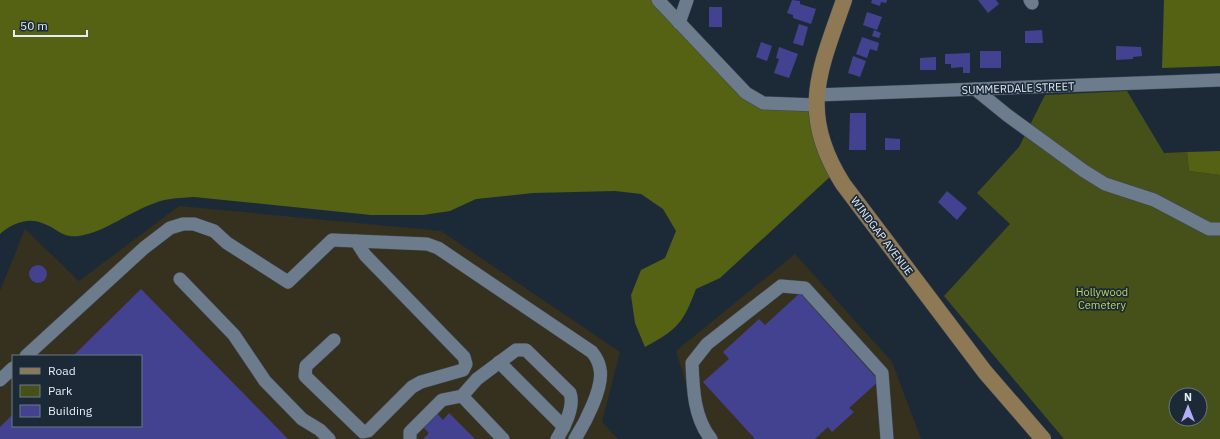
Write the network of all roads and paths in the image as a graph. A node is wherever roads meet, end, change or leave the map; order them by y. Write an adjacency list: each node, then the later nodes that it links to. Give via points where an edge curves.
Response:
1 (658, 0): 4 (street, SUMMERDALE STREET)
2 (687, 0): 4 (street)
3 (844, 0): 7 (main road, WINDGAP AVENUE, via 820,70)
4 (679, 24): 7 (street, SUMMERDALE STREET, via 755,100 763,103)
5 (1220, 80): 6 (street, SUMMERDALE STREET)
6 (975, 89): 7 (street, SUMMERDALE STREET); 8 (street, via 1007,115 1105,184 1154,200 1209,229)
7 (816, 100): 25 (main road, WINDGAP AVENUE, via 821,137 843,184 985,372)
8 (1220, 229)
9 (356, 241): 11 (street, via 365,256 464,357 466,364 463,370 412,387 363,432 305,376 306,366); 12 (street, via 330,241 288,282 238,250 214,231 183,224 170,228 144,248); 22 (street, via 418,243 438,248 592,352 601,370 600,380 587,419)
10 (180, 279): 18 (street, via 234,335 265,381 302,419)
11 (334, 340)
12 (27, 355)
13 (499, 362): 16 (street, via 477,379); 17 (street); 17 (street, via 516,350 526,350 568,389 572,403)
14 (12, 369): 15 (street)
15 (0, 380)
16 (462, 396): 19 (street, via 442,400 410,432); 20 (street)
17 (564, 427): 21 (street)
18 (329, 439)
19 (410, 439)
20 (503, 439)
21 (557, 439)
22 (575, 439)
23 (711, 439): 24 (street, via 694,401 692,363 707,344 781,286 805,288 882,373)
24 (887, 439)
25 (1044, 439)

